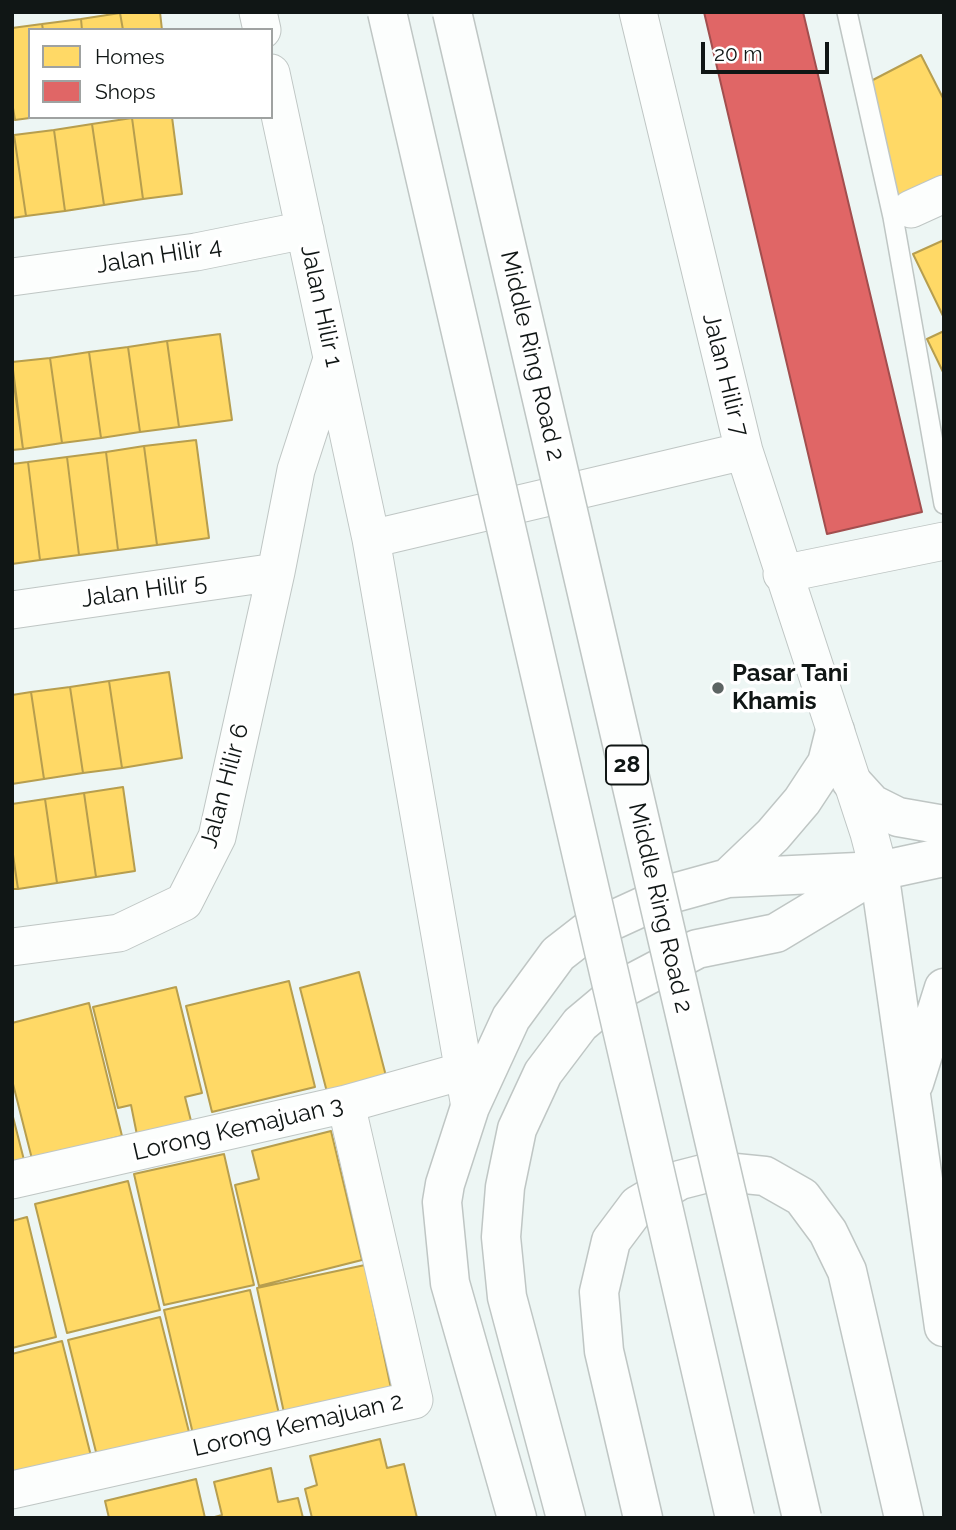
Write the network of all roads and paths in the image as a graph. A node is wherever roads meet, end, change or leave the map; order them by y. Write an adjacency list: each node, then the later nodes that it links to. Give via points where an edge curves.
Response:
1 (387, 12): 35 (main road, bridge)
2 (452, 12): 36 (main road, Middle Ring Road 2 / 28, bridge)
3 (638, 12): 11 (street, Jalan Hilir 7)
4 (847, 12): 12 (lane, via 893,217)
5 (273, 83): 8 (street, Jalan Hilir 1)
6 (944, 194): 7 (street)
7 (911, 209)
8 (305, 229): 9 (street, Jalan Hilir 4, via 196,252); 10 (street, Jalan Hilir 1)
9 (12, 277)
10 (332, 357): 13 (street, Jalan Hilir 1); 15 (street, Jalan Hilir 6, via 296,470)
11 (744, 451): 13 (street); 16 (street, Jalan Hilir 7)
12 (944, 504)
13 (371, 539): 26 (street, Jalan Hilir 1)
14 (944, 541): 16 (street)
15 (276, 572): 17 (street, Jalan Hilir 5); 24 (street, Jalan Hilir 6, via 217,837 184,902 119,933)
16 (782, 574): 18 (street, Jalan Hilir 7)
17 (12, 610)
18 (835, 731): 19 (street, Jalan Hilir 7); 23 (main road, via 827,763 802,801)
19 (851, 781): 20 (main road, via 872,804 898,817); 22 (street, Jalan Hilir 7)
20 (944, 825)
21 (944, 857): 22 (main road)
22 (879, 872): 23 (main road); 27 (main road); 33 (main road, via 776,933 697,949 623,988 580,1024 544,1073 517,1129 501,1237 507,1297)
23 (728, 878): 26 (main road, via 670,894 585,933 558,954)
24 (12, 947)
25 (944, 988): 27 (main road)
26 (466, 1089): 28 (street, Lorong Kemajuan 3); 32 (main road, via 442,1202 450,1283)
27 (911, 1093): 30 (main road)
28 (346, 1104): 29 (street, Lorong Kemajuan 3); 31 (street, Lorong Kemajuan 2, via 414,1400)
29 (12, 1180)
30 (944, 1326)
31 (12, 1489)
32 (517, 1518)
33 (566, 1518)
34 (643, 1518): 37 (main road, via 604,1351 599,1292 611,1241 638,1205 680,1180 715,1171 765,1176 802,1197 828,1232 847,1271)
35 (735, 1518)
36 (802, 1518)
37 (904, 1518)

